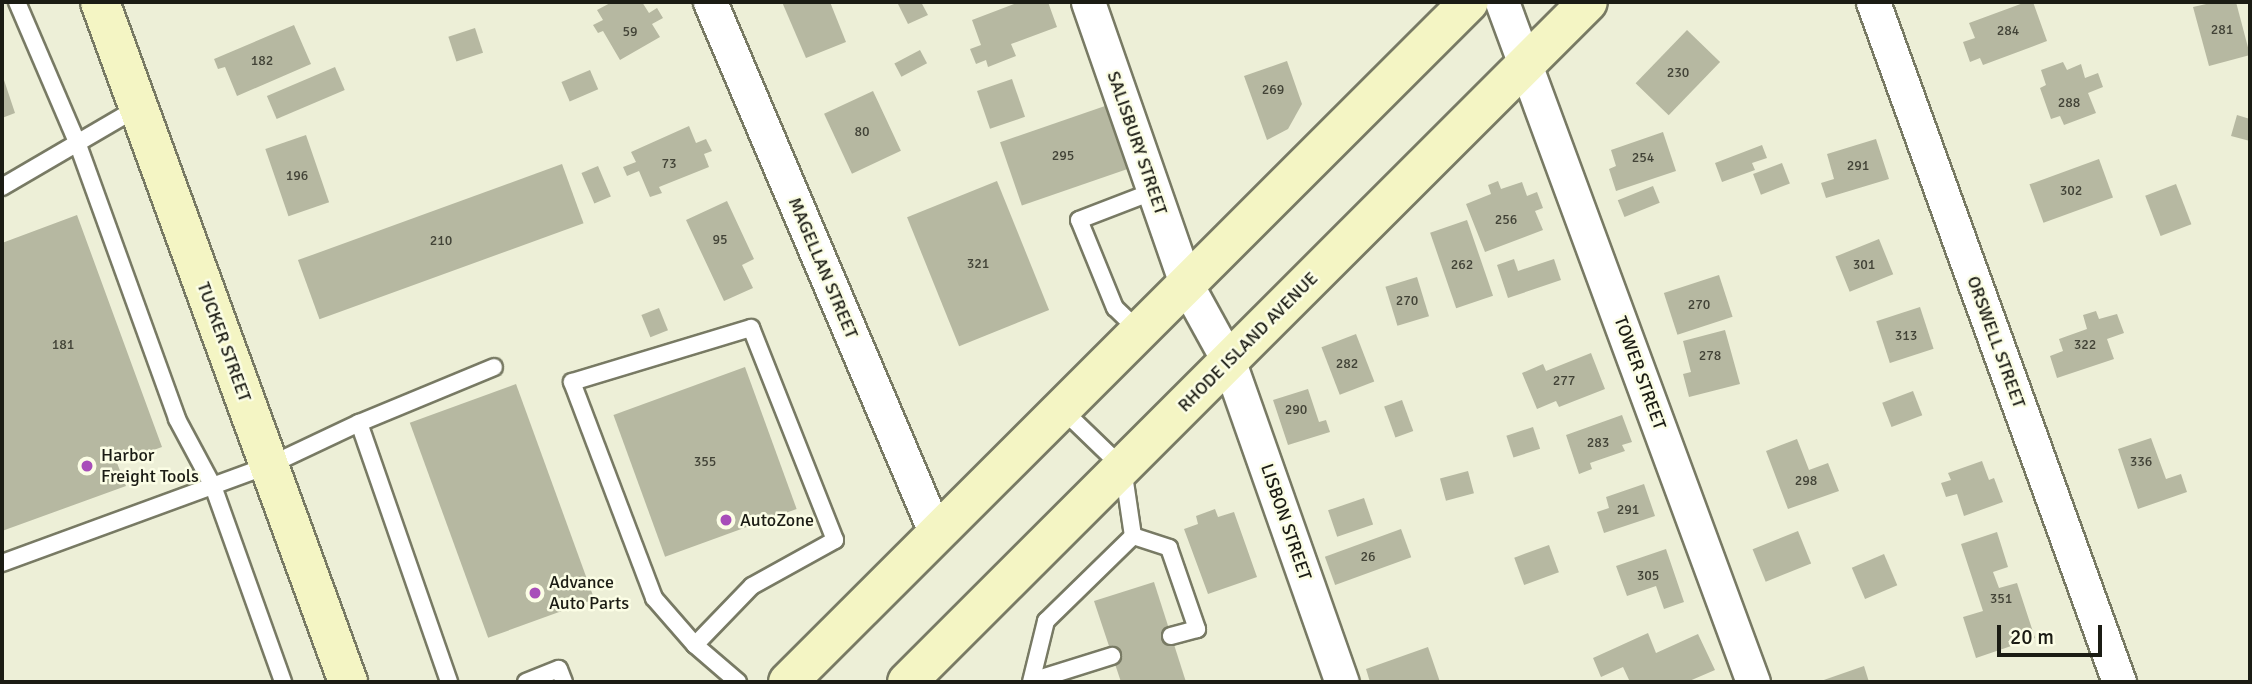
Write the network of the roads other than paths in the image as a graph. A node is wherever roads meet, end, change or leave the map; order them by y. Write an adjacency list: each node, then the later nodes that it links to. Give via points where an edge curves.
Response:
1 (17, 2): 11 (lane)
2 (100, 2): 10 (main road, TUCKER STREET)
3 (710, 2): 23 (street, MAGELLAN STREET)
4 (1088, 2): 13 (street, SALISBURY STREET)
5 (1469, 2): 14 (main road)
6 (1502, 2): 9 (street, TOWER STREET)
7 (1588, 2): 9 (main road, RHODE ISLAND AVENUE)
8 (1873, 2): 40 (street, ORSWELL STREET)
9 (1526, 64): 16 (main road, RHODE ISLAND AVENUE); 39 (street, TOWER STREET)
10 (139, 107): 11 (lane); 20 (main road, TUCKER STREET)
11 (77, 142): 12 (lane); 22 (lane, via 177,419)
12 (2, 187)
13 (1154, 191): 14 (street, SALISBURY STREET); 15 (lane, via 1079,220 1115,308)
14 (1186, 285): 15 (main road); 16 (street, SALISBURY STREET)
15 (1139, 331): 18 (main road)
16 (1229, 362): 21 (main road, RHODE ISLAND AVENUE); 38 (street, LISBON STREET)
17 (494, 367): 19 (lane)
18 (1062, 409): 21 (lane); 23 (main road)
19 (359, 423): 20 (lane); 31 (lane)
20 (270, 465): 22 (lane); 30 (main road, TUCKER STREET)
21 (1123, 468): 24 (lane); 36 (main road, RHODE ISLAND AVENUE)
22 (213, 486): 25 (lane); 29 (lane)
23 (936, 534): 35 (main road)
24 (1133, 536): 26 (lane, via 1169,548 1197,629); 37 (lane, via 1046,621)
25 (2, 563)
26 (1171, 636)
27 (695, 645): 27 (lane, via 752,586 835,540 751,328 572,382 654,598); 34 (lane)
28 (1112, 656): 37 (lane)
29 (283, 682)
30 (348, 682)
31 (449, 682)
32 (526, 682): 33 (lane, via 559,669)
33 (564, 682)
34 (738, 682)
35 (788, 682)
36 (907, 682)
37 (1032, 682)
38 (1342, 682)
39 (1753, 682)
40 (2119, 682)

